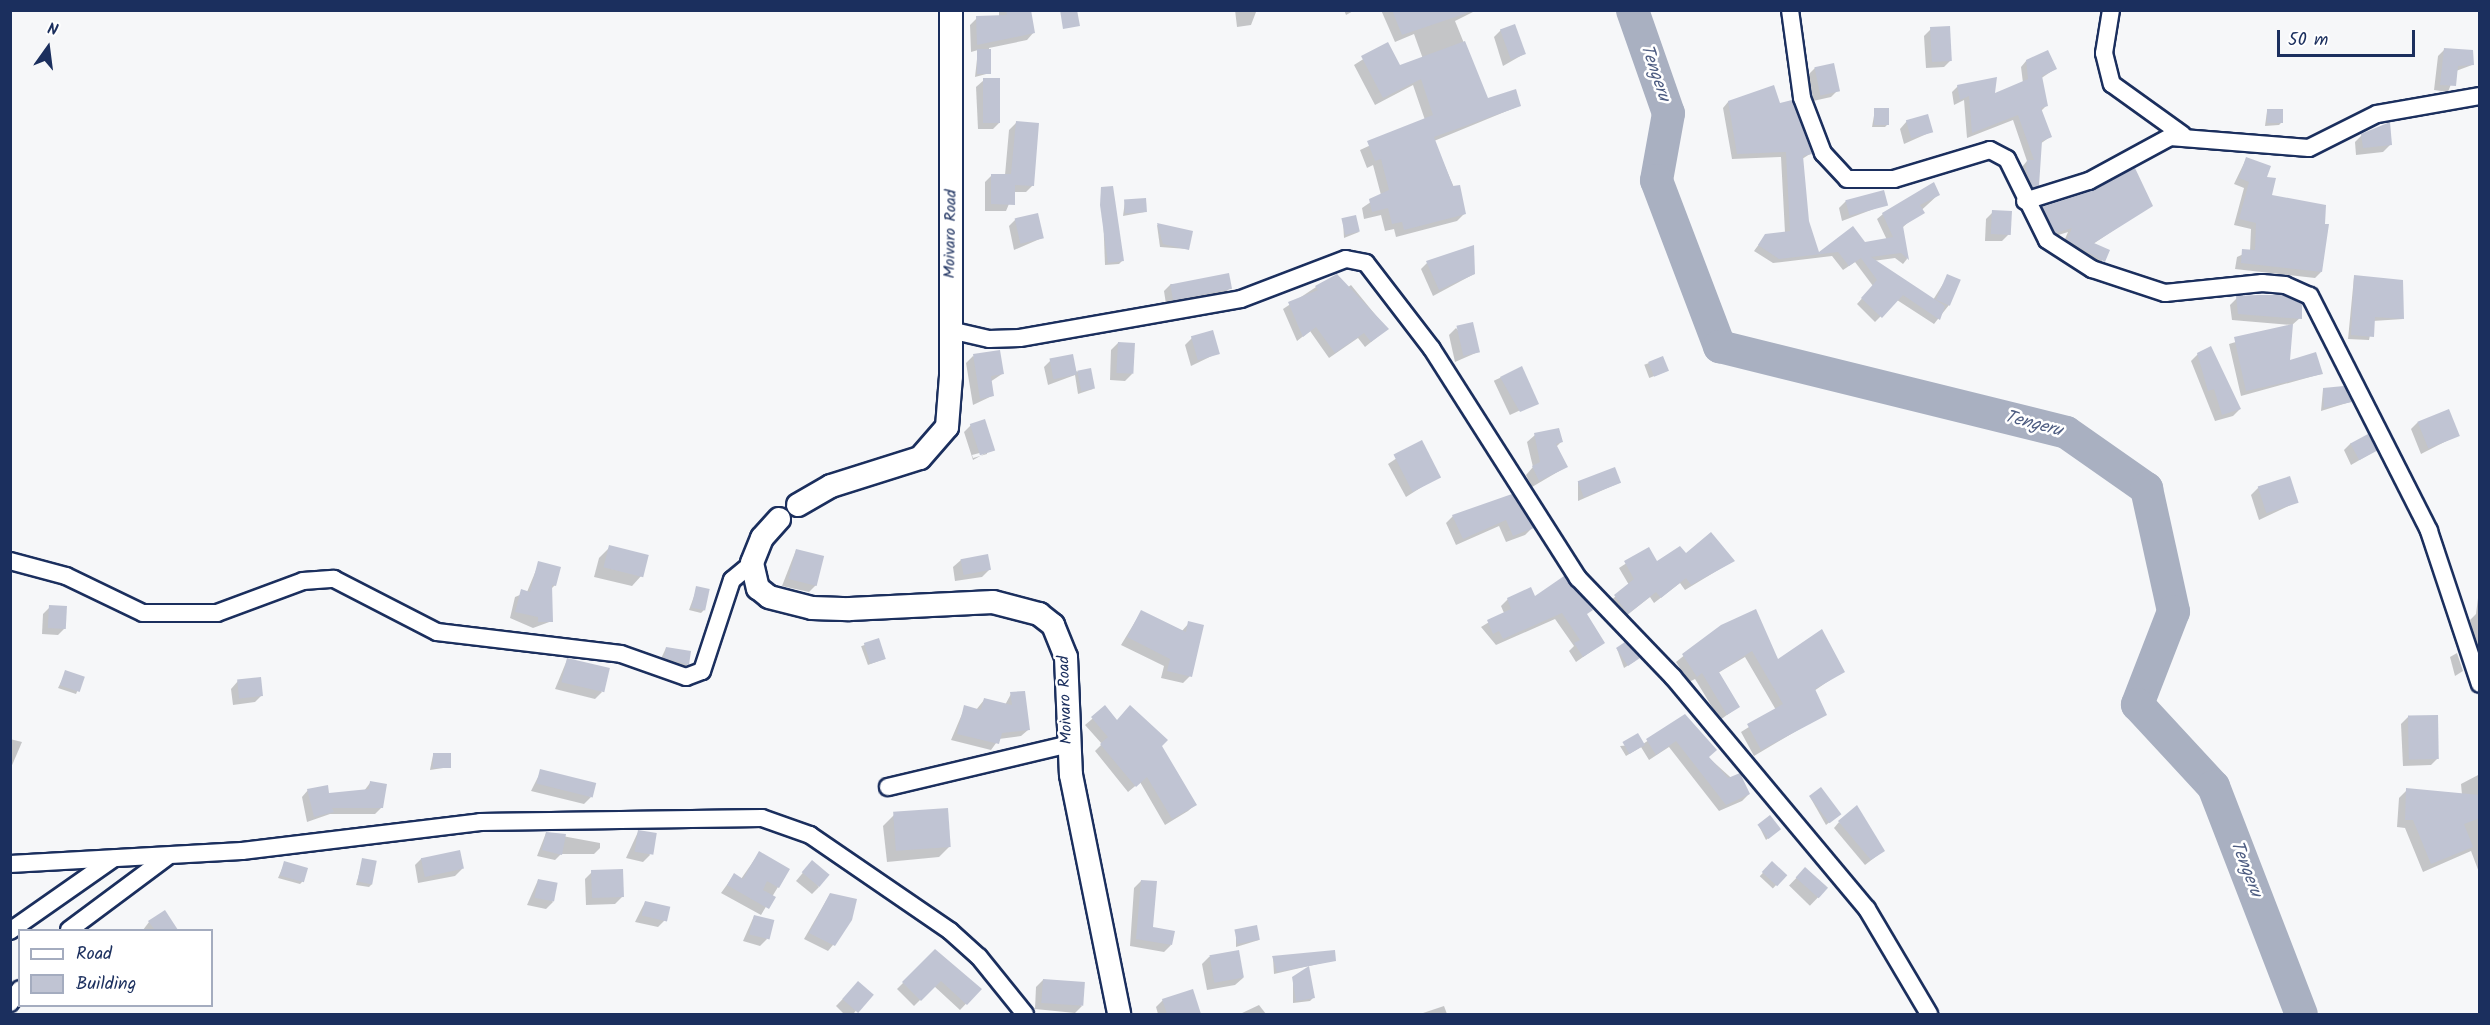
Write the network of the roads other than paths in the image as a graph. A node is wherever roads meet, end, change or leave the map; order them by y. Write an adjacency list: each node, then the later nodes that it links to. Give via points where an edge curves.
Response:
1 (951, 10): 7 (street, Moivaro Road)
2 (1790, 10): 6 (street, via 1802,98 1823,153 1837,172 1847,179 1872,182 1990,150 2007,159)
3 (2110, 10): 5 (street, via 2104,53 2112,84)
4 (2480, 96): 5 (street, via 2377,114 2309,148 2271,148)
5 (2183, 135): 6 (street, via 2157,143 2089,181)
6 (2025, 201): 12 (street, via 2047,240 2123,283 2187,294 2262,283 2310,296 2429,531)
7 (950, 330): 8 (street, Moivaro Road, via 947,427 932,450 906,465 831,486); 22 (street, via 989,339 1040,334 1241,299 1346,259 1366,263 1432,349 1578,578 1673,678 1867,909)
8 (798, 506): 9 (street)
9 (779, 519): 11 (street, via 762,538)
10 (10, 561): 11 (street, via 66,576 143,613 217,614 303,581 334,579 437,632 621,654 686,677 702,671 732,580)
11 (752, 563): 13 (street, Moivaro Road, via 758,588 795,605 850,609 963,601 1039,614 1053,625 1064,647)
12 (2480, 684)
13 (1066, 745): 14 (street); 21 (street, Moivaro Road)
14 (888, 787)
15 (168, 856): 16 (street); 18 (street); 20 (street, via 480,822 700,815 762,818 810,836 950,931)
16 (114, 858): 17 (street); 19 (street)
17 (10, 864)
18 (70, 929)
19 (10, 931)
20 (1025, 1014)
21 (1119, 1014)
22 (1929, 1014)

